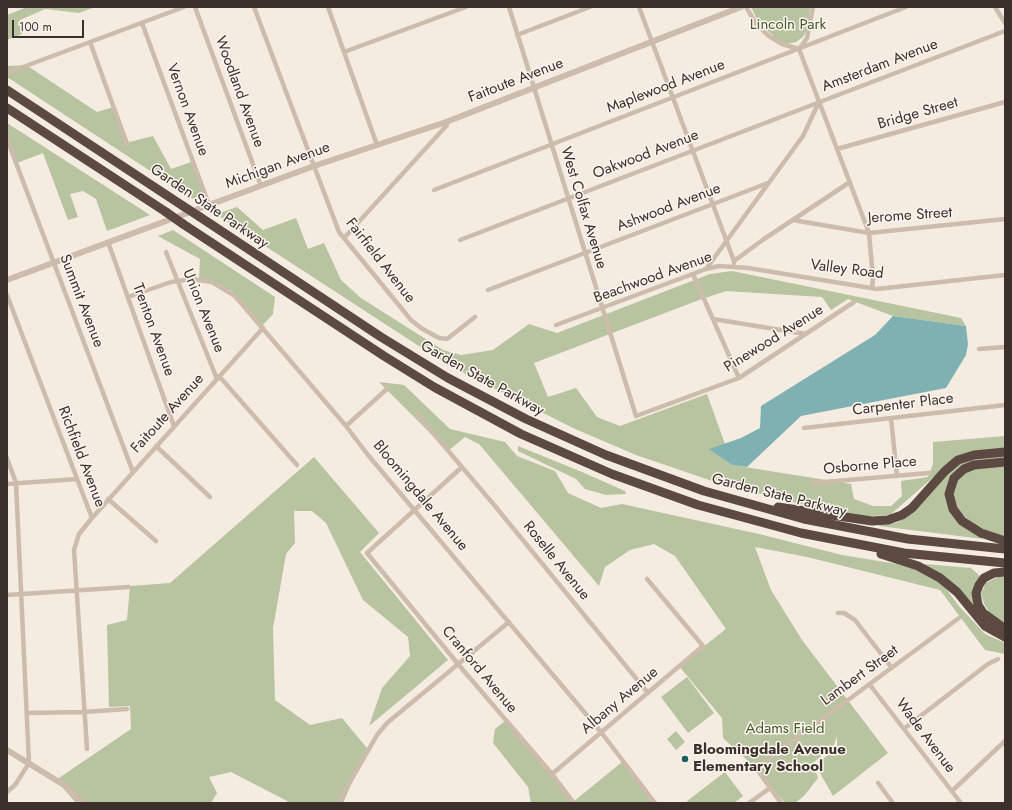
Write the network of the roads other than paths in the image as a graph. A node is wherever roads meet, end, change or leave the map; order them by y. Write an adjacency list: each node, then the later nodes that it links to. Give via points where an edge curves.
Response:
1 (184, 7): 14 (street)
2 (195, 7): 39 (street, Woodland Avenue)
3 (254, 7): 36 (street, Fairfield Avenue)
4 (328, 7): 21 (street)
5 (466, 7): 21 (street)
6 (509, 7): 17 (street, West Colfax Avenue)
7 (590, 7): 17 (street)
8 (639, 7): 19 (street)
9 (741, 7): 19 (street, Faitoute Avenue)
10 (746, 7): 20 (street, via 757,25 769,36 782,44)
11 (813, 7): 20 (street, via 807,38)
12 (906, 7): 20 (street, Maplewood Avenue)
13 (995, 7): 15 (street)
14 (142, 23): 18 (street); 43 (street, Vernon Avenue)
15 (1005, 23)
16 (1005, 31): 26 (street, Amsterdam Avenue)
17 (517, 35): 23 (street, West Colfax Avenue)
18 (90, 42): 22 (street); 31 (street)
19 (652, 42): 23 (street, Faitoute Avenue); 25 (street)
20 (799, 49): 25 (street, Maplewood Avenue); 26 (street)
21 (344, 52): 33 (street)
22 (7, 73)
23 (533, 89): 29 (street, Faitoute Avenue); 32 (street, West Colfax Avenue)
24 (8, 91): 98 (highway, Garden State Parkway, bridge, via 396,346 495,404 622,462)
25 (673, 97): 32 (street, Maplewood Avenue); 35 (street)
26 (819, 102): 34 (street); 35 (street, Oakwood Avenue); 38 (street, Amsterdam Avenue, via 804,136)
27 (1005, 102): 34 (street, Bridge Street)
28 (7, 108): 102 (highway, Garden State Parkway, bridge, via 412,374 521,434 665,494 749,520)
29 (446, 122): 33 (street, Michigan Avenue); 47 (street, via 447,125)
30 (7, 139): 53 (street, Summit Avenue)
31 (127, 144)
32 (551, 144): 40 (street, Maplewood Avenue); 41 (street, West Colfax Avenue)
33 (377, 145): 36 (street, Michigan Avenue)
34 (837, 149): 37 (street)
35 (693, 150): 41 (street, Oakwood Avenue); 42 (street)
36 (314, 166): 39 (street, Michigan Avenue); 47 (street, Fairfield Avenue, via 334,223)
37 (850, 182): 45 (street, Beachwood Avenue); 46 (street)
38 (768, 183): 42 (street, Ashwood Avenue); 48 (street, Amsterdam Avenue)
39 (261, 186): 43 (street, Michigan Avenue)
40 (434, 190)
41 (568, 198): 49 (street, Oakwood Avenue); 52 (street, West Colfax Avenue)
42 (713, 204): 48 (street); 52 (street, Ashwood Avenue)
43 (209, 205): 50 (street, Michigan Avenue)
44 (1005, 219): 46 (street, Jerome Street)
45 (793, 220): 46 (street, Jerome Street); 54 (street, Beachwood Avenue)
46 (868, 233): 60 (street)
47 (344, 238): 66 (street, Fairfield Avenue, via 411,320 421,328 447,339)
48 (727, 239): 54 (street); 55 (street, Amsterdam Avenue)
49 (460, 240)
50 (108, 242): 53 (street, Michigan Avenue); 63 (street, Trenton Avenue)
51 (166, 252): 59 (street, Union Avenue)
52 (585, 253): 61 (street, Ashwood Avenue); 65 (street, West Colfax Avenue)
53 (54, 263): 58 (street, Michigan Avenue); 89 (street, Summit Avenue)
54 (734, 264): 55 (street, Beachwood Avenue); 60 (street, Valley Road)
55 (706, 268): 56 (street, Beachwood Avenue)
56 (693, 274): 65 (street, Beachwood Avenue); 67 (street)
57 (1005, 275): 60 (street, Valley Road)
58 (7, 280)
59 (177, 281): 63 (street, Bloomingdale Avenue); 69 (street, Bloomingdale Avenue, via 199,280 212,282 224,288 240,301); 73 (street, Union Avenue)
60 (872, 288)
61 (488, 290)
62 (7, 295): 92 (street, Richfield Avenue)
63 (128, 297): 80 (street, Trenton Avenue)
64 (854, 302): 70 (street, Pinewood Avenue)
65 (602, 308): 68 (street, Beachwood Avenue); 78 (street, West Colfax Avenue)
66 (475, 317)
67 (713, 319): 70 (street); 74 (street)
68 (556, 326)
69 (263, 328): 73 (street, Faitoute Avenue); 81 (street, Bloomingdale Avenue)
70 (806, 334): 74 (street, Pinewood Avenue)
71 (1005, 346): 72 (street)
72 (979, 349)
73 (218, 378): 80 (street, Faitoute Avenue); 87 (street)
74 (739, 378): 78 (street, Pinewood Avenue)
75 (388, 388): 81 (street)
76 (1005, 405): 79 (street, Carpenter Place)
77 (417, 414): 88 (street, Roselle Avenue)
78 (636, 416)
79 (891, 418): 82 (street, Carpenter Place); 91 (street)
80 (174, 426): 83 (street, Faitoute Avenue)
81 (346, 426): 99 (street, Bloomingdale Avenue)
82 (804, 428)
83 (156, 446): 89 (street, Faitoute Avenue); 96 (street)
84 (1005, 452): 98 (highway, via 974,455 958,460 912,508 902,515 884,520 872,521)
85 (7, 458): 93 (street)
86 (1005, 462): 103 (highway, via 974,465 964,469 954,478 949,494 953,509 962,521 981,534)
87 (297, 465)
88 (462, 467): 99 (street); 121 (street, Roselle Avenue)
89 (133, 472): 97 (street, Faitoute Avenue)
90 (929, 473): 91 (street, Osborne Place)
91 (897, 476): 94 (street, Osborne Place)
92 (77, 479): 93 (street); 100 (street, Richfield Avenue)
93 (16, 483): 95 (street); 110 (street)
94 (813, 483)
95 (7, 484)
96 (210, 497)
97 (108, 499): 100 (street, Faitoute Avenue); 101 (street)
98 (736, 501): 104 (highway, Garden State Parkway, via 874,533)
99 (415, 510): 114 (street, Bloomingdale Avenue); 118 (street, Cranford Avenue, via 366,553)
100 (92, 518): 109 (street, Richfield Avenue, via 81,530 74,550)
101 (156, 541)
102 (835, 541): 105 (highway, Garden State Parkway, via 904,553); 116 (highway, via 913,564 930,572 953,589 985,626)
103 (1005, 541)
104 (1005, 549)
105 (1005, 563)
106 (1005, 572): 115 (highway, via 994,573 984,578 977,588 976,596 985,616)
107 (646, 580): 121 (street, Albany Avenue, via 703,646)
108 (129, 587): 109 (street)
109 (77, 591): 110 (street); 123 (street, Richfield Avenue)
110 (21, 594): 111 (street); 124 (street)
111 (7, 595)
112 (838, 613): 119 (street, via 844,613 855,620)
113 (959, 618): 119 (street, Lambert Street)
114 (509, 622): 118 (street); 126 (street, Bloomingdale Avenue)
115 (1005, 629)
116 (1005, 637)
117 (998, 659): 125 (street)
118 (458, 664): 131 (street, Cranford Avenue); 137 (street, via 377,734)
119 (892, 668): 120 (street, Lambert Street)
120 (870, 685): 125 (street, Wade Avenue); 133 (street, Lambert Street, via 756,768)
121 (648, 693): 126 (street, Albany Avenue)
122 (127, 708): 123 (street)
123 (84, 712): 124 (street); 128 (street, Richfield Avenue)
124 (27, 713): 130 (street)
125 (905, 728): 134 (street, Wade Avenue)
126 (601, 732): 131 (street, Albany Avenue); 139 (street, Bloomingdale Avenue)
127 (1005, 741): 134 (street)
128 (87, 749)
129 (7, 750): 130 (street)
130 (29, 763): 135 (street, via 15,785); 136 (street, via 64,785)
131 (552, 774): 138 (street, Cranford Avenue)
132 (878, 783): 142 (street)
133 (770, 788): 140 (street); 141 (street)
134 (952, 791): 143 (street, Wade Avenue)
135 (7, 792)
136 (82, 803)
137 (338, 803)
138 (574, 803)
139 (654, 803)
140 (749, 803)
141 (781, 803)
142 (893, 803)
143 (961, 803)

